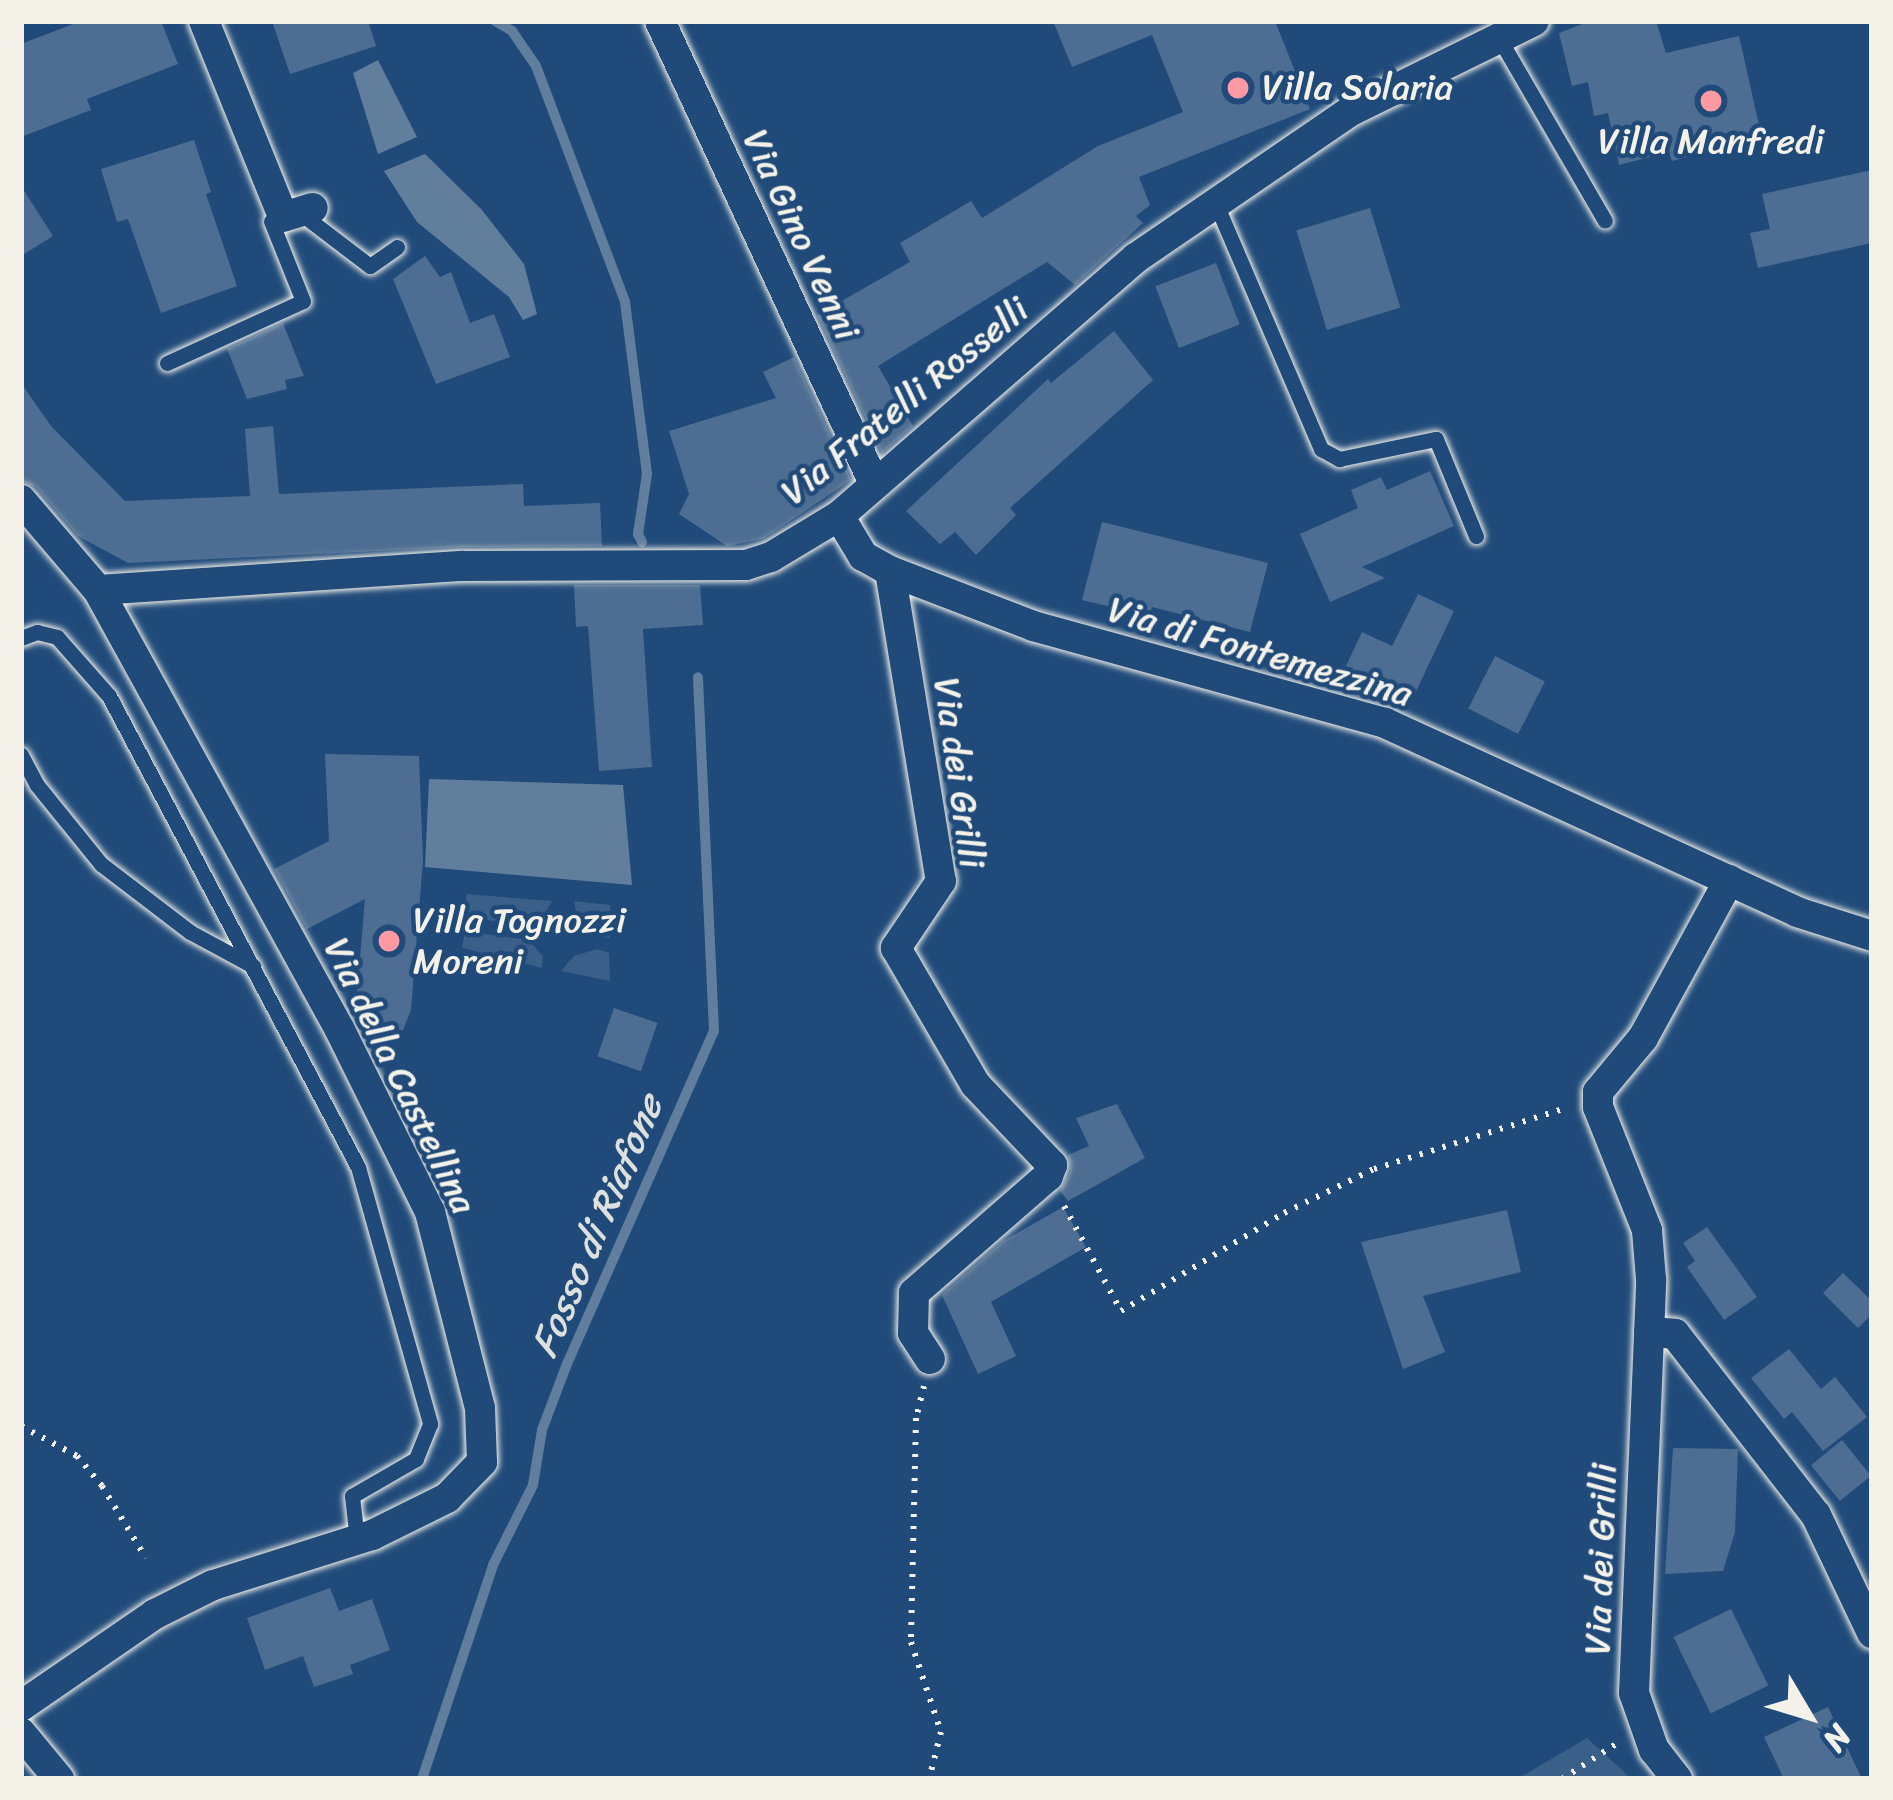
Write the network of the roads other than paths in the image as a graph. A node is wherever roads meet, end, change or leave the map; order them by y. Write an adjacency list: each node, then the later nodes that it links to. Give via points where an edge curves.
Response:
1 (204, 21): 6 (street)
2 (660, 21): 10 (street, Via Gino Venni)
3 (1534, 21): 4 (street, Via Fratelli Rosselli)
4 (1499, 38): 5 (street, Via Fratelli Rosselli, via 1351,111); 7 (lane)
5 (1216, 204): 10 (street, Via Fratelli Rosselli, via 1136,258); 13 (lane, via 1321,449 1339,459 1436,439)
6 (292, 214): 8 (lane, via 370,266); 9 (lane, via 303,301)
7 (1605, 221)
8 (397, 247)
9 (167, 363)
10 (873, 481): 12 (street, Via Fratelli Rosselli)
11 (21, 500): 15 (street, Via della Castellina)
12 (839, 516): 14 (street, Via di Fontemezzina, via 863,556); 15 (street, Via Fratelli Rosselli, via 746,565 463,566)
13 (1477, 536)
14 (890, 571): 18 (street, Via di Fontemezzina, via 1034,626 1384,723); 22 (street, Via dei Grilli, via 941,880 896,948 975,1084 1052,1166 914,1293 913,1333)
15 (98, 590): 23 (street, Via della Castellina, via 340,1030 430,1212 480,1408 482,1462 447,1498)
16 (21, 638): 20 (lane, via 57,638 109,696)
17 (21, 755): 20 (lane, via 101,864 190,932)
18 (1729, 880): 19 (street, Via di Fontemezzina); 21 (street, Via dei Grilli, via 1643,1038 1598,1099 1647,1230)
19 (1872, 936)
20 (256, 968): 23 (lane, via 358,1167 427,1401 430,1424 416,1459 352,1496)
21 (1649, 1332): 24 (street, via 1675,1334 1816,1515); 28 (street, Via dei Grilli, via 1634,1694)
22 (930, 1359)
23 (357, 1540): 25 (street, Via della Castellina, via 213,1585 155,1614)
24 (1872, 1633)
25 (21, 1706)
26 (21, 1733): 27 (street)
27 (59, 1779)
28 (1677, 1779)

